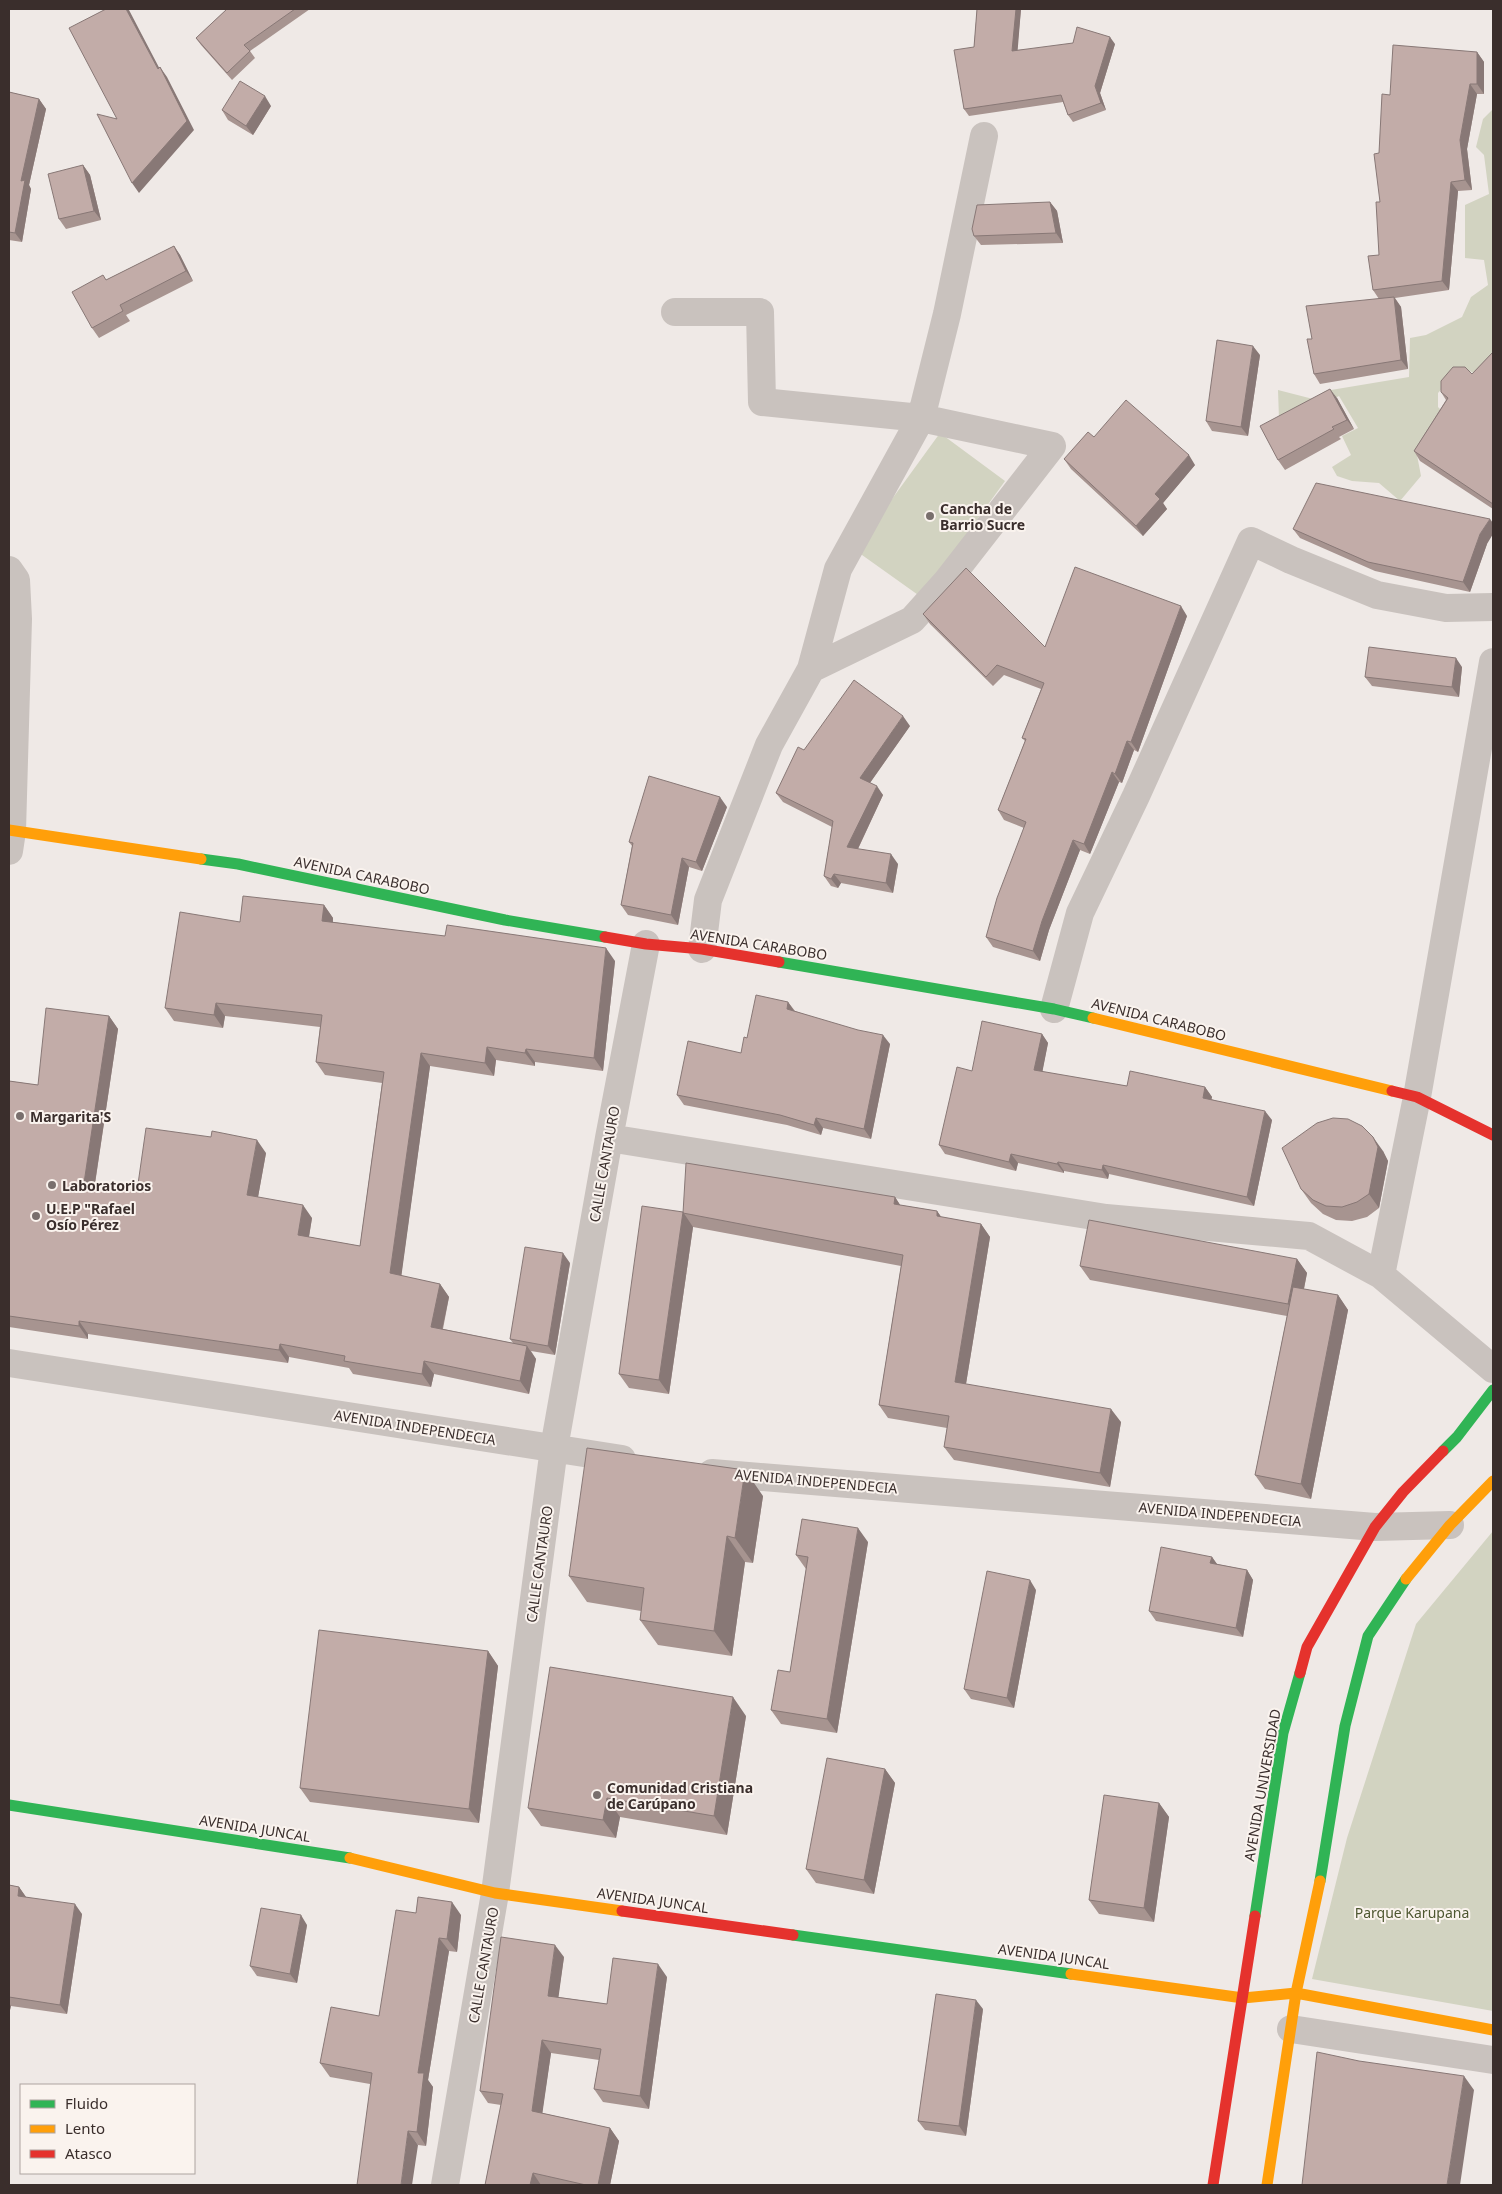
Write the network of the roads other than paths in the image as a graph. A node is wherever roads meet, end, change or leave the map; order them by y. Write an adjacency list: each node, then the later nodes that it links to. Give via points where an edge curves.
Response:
1 (984, 136): 3 (street)
2 (675, 312): 3 (street, via 760,312 762,402)
3 (921, 418): 7 (street, via 838,569); 7 (street, via 1052,446 947,581 912,620)
4 (9, 570): 8 (street, via 16,580 18,619)
5 (1493, 607): 11 (street, via 1446,608 1377,596 1251,541 1080,913)
6 (1493, 662): 12 (street)
7 (811, 669): 10 (street, via 766,753 708,900)
8 (10, 837): 9 (main road, AVENIDA CARABOBO, via 238,864 505,920)
9 (646, 944): 10 (main road, AVENIDA CARABOBO); 14 (street, CALLE CANTAURO)
10 (702, 949): 11 (main road, AVENIDA CARABOBO)
11 (1054, 1009): 12 (main road, AVENIDA CARABOBO)
12 (1416, 1097): 13 (main road, AVENIDA CARABOBO); 15 (street)
13 (1493, 1135)
14 (609, 1138): 15 (street, via 1106,1218 1309,1236); 19 (street, CALLE CANTAURO)
15 (1381, 1275): 17 (street)
16 (9, 1363): 19 (street, AVENIDA INDEPENDECIA)
17 (1493, 1368)
18 (1493, 1390): 24 (main road, AVENIDA UNIVERSIDAD, via 1457,1436 1403,1492)
19 (554, 1448): 20 (street, AVENIDA INDEPENDECIA); 26 (street, CALLE CANTAURO)
20 (648, 1463)
21 (686, 1469): 24 (street, AVENIDA INDEPENDECIA)
22 (1493, 1481): 23 (main road)
23 (1450, 1525): 24 (street, AVENIDA INDEPENDECIA); 27 (main road, via 1408,1576 1368,1636 1345,1726 1316,1906)
24 (1375, 1527): 28 (main road, AVENIDA UNIVERSIDAD, via 1307,1647 1285,1725)
25 (9, 1805): 26 (main road, AVENIDA JUNCAL, via 336,1855)
26 (495, 1893): 28 (main road, AVENIDA JUNCAL); 32 (street, CALLE CANTAURO)
27 (1296, 1993): 28 (main road, AVENIDA JUNCAL); 29 (main road); 30 (main road, AVENIDA JUNCAL)
28 (1243, 1998): 33 (main road, AVENIDA UNIVERSIDAD)
29 (1291, 2029): 31 (street); 34 (main road)
30 (1493, 2030)
31 (1493, 2060)
32 (445, 2185)
33 (1213, 2185)
34 (1266, 2185)

